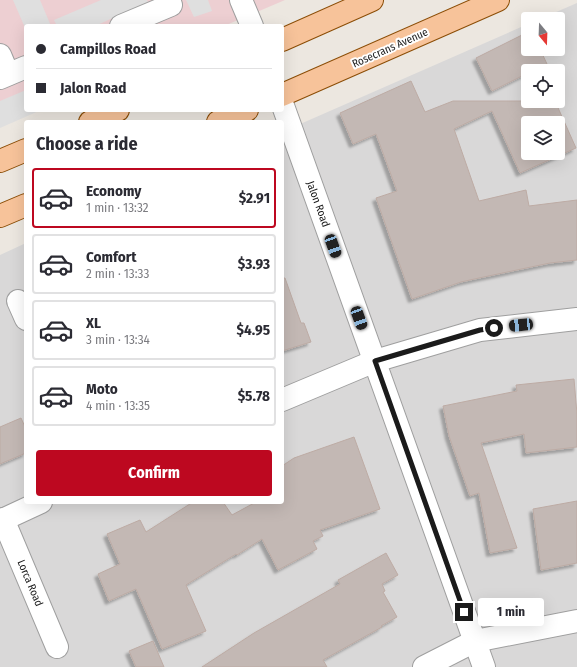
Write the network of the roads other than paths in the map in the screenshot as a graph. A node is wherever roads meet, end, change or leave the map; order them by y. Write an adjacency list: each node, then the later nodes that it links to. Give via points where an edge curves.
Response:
1 (168, 0): 5 (street, via 171,5)
2 (241, 0): 6 (street)
3 (372, 0): 7 (main road)
4 (498, 0): 8 (main road, Rosecrans Avenue)
5 (127, 24)
6 (251, 24)
7 (284, 39)
8 (284, 94)
9 (284, 109): 19 (street, Jalon Road)
10 (113, 112): 12 (main road)
11 (242, 112): 13 (main road)
12 (95, 120)
13 (223, 120)
14 (24, 151): 15 (main road)
15 (0, 161)
16 (24, 206): 17 (main road)
17 (0, 216)
18 (577, 319): 19 (street, via 480,330)
19 (375, 361): 20 (street); 24 (street, Jalon Road)
20 (284, 399)
21 (37, 504): 22 (street)
22 (1, 520): 25 (street, Lorca Road)
23 (577, 621): 24 (street)
24 (475, 641): 26 (street); 27 (street, Jalon Road)
25 (57, 646)
26 (424, 667)
27 (484, 667)

